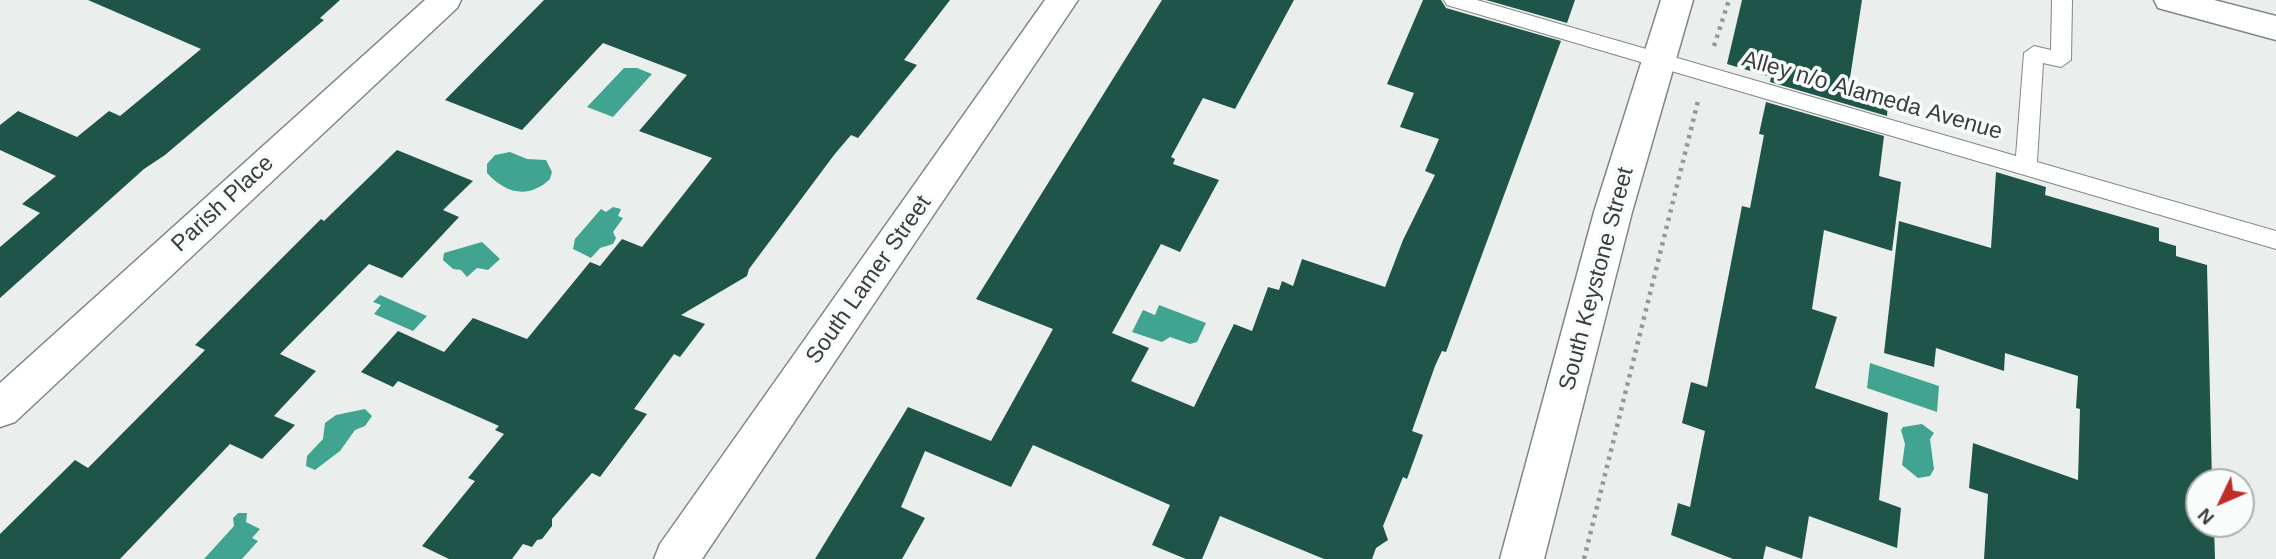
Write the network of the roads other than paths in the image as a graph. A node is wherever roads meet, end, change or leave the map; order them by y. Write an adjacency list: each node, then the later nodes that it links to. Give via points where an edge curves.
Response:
1 (445, 0): 11 (street, Parish Place)
2 (1062, 0): 12 (street, South Lamer Street)
3 (1454, 0): 8 (lane, Alley n/o Alameda Avenue)
4 (1677, 0): 8 (street, South Keystone Street)
5 (2062, 0): 9 (lane, via 2061,60 2034,53)
6 (2170, 0): 7 (street)
7 (2276, 28)
8 (1658, 60): 9 (lane, Alley n/o Alameda Avenue); 13 (street, South Keystone Street)
9 (2026, 166): 10 (lane, Alley n/o Alameda Avenue)
10 (2276, 240)
11 (0, 408)
12 (676, 559)
13 (1522, 559)

